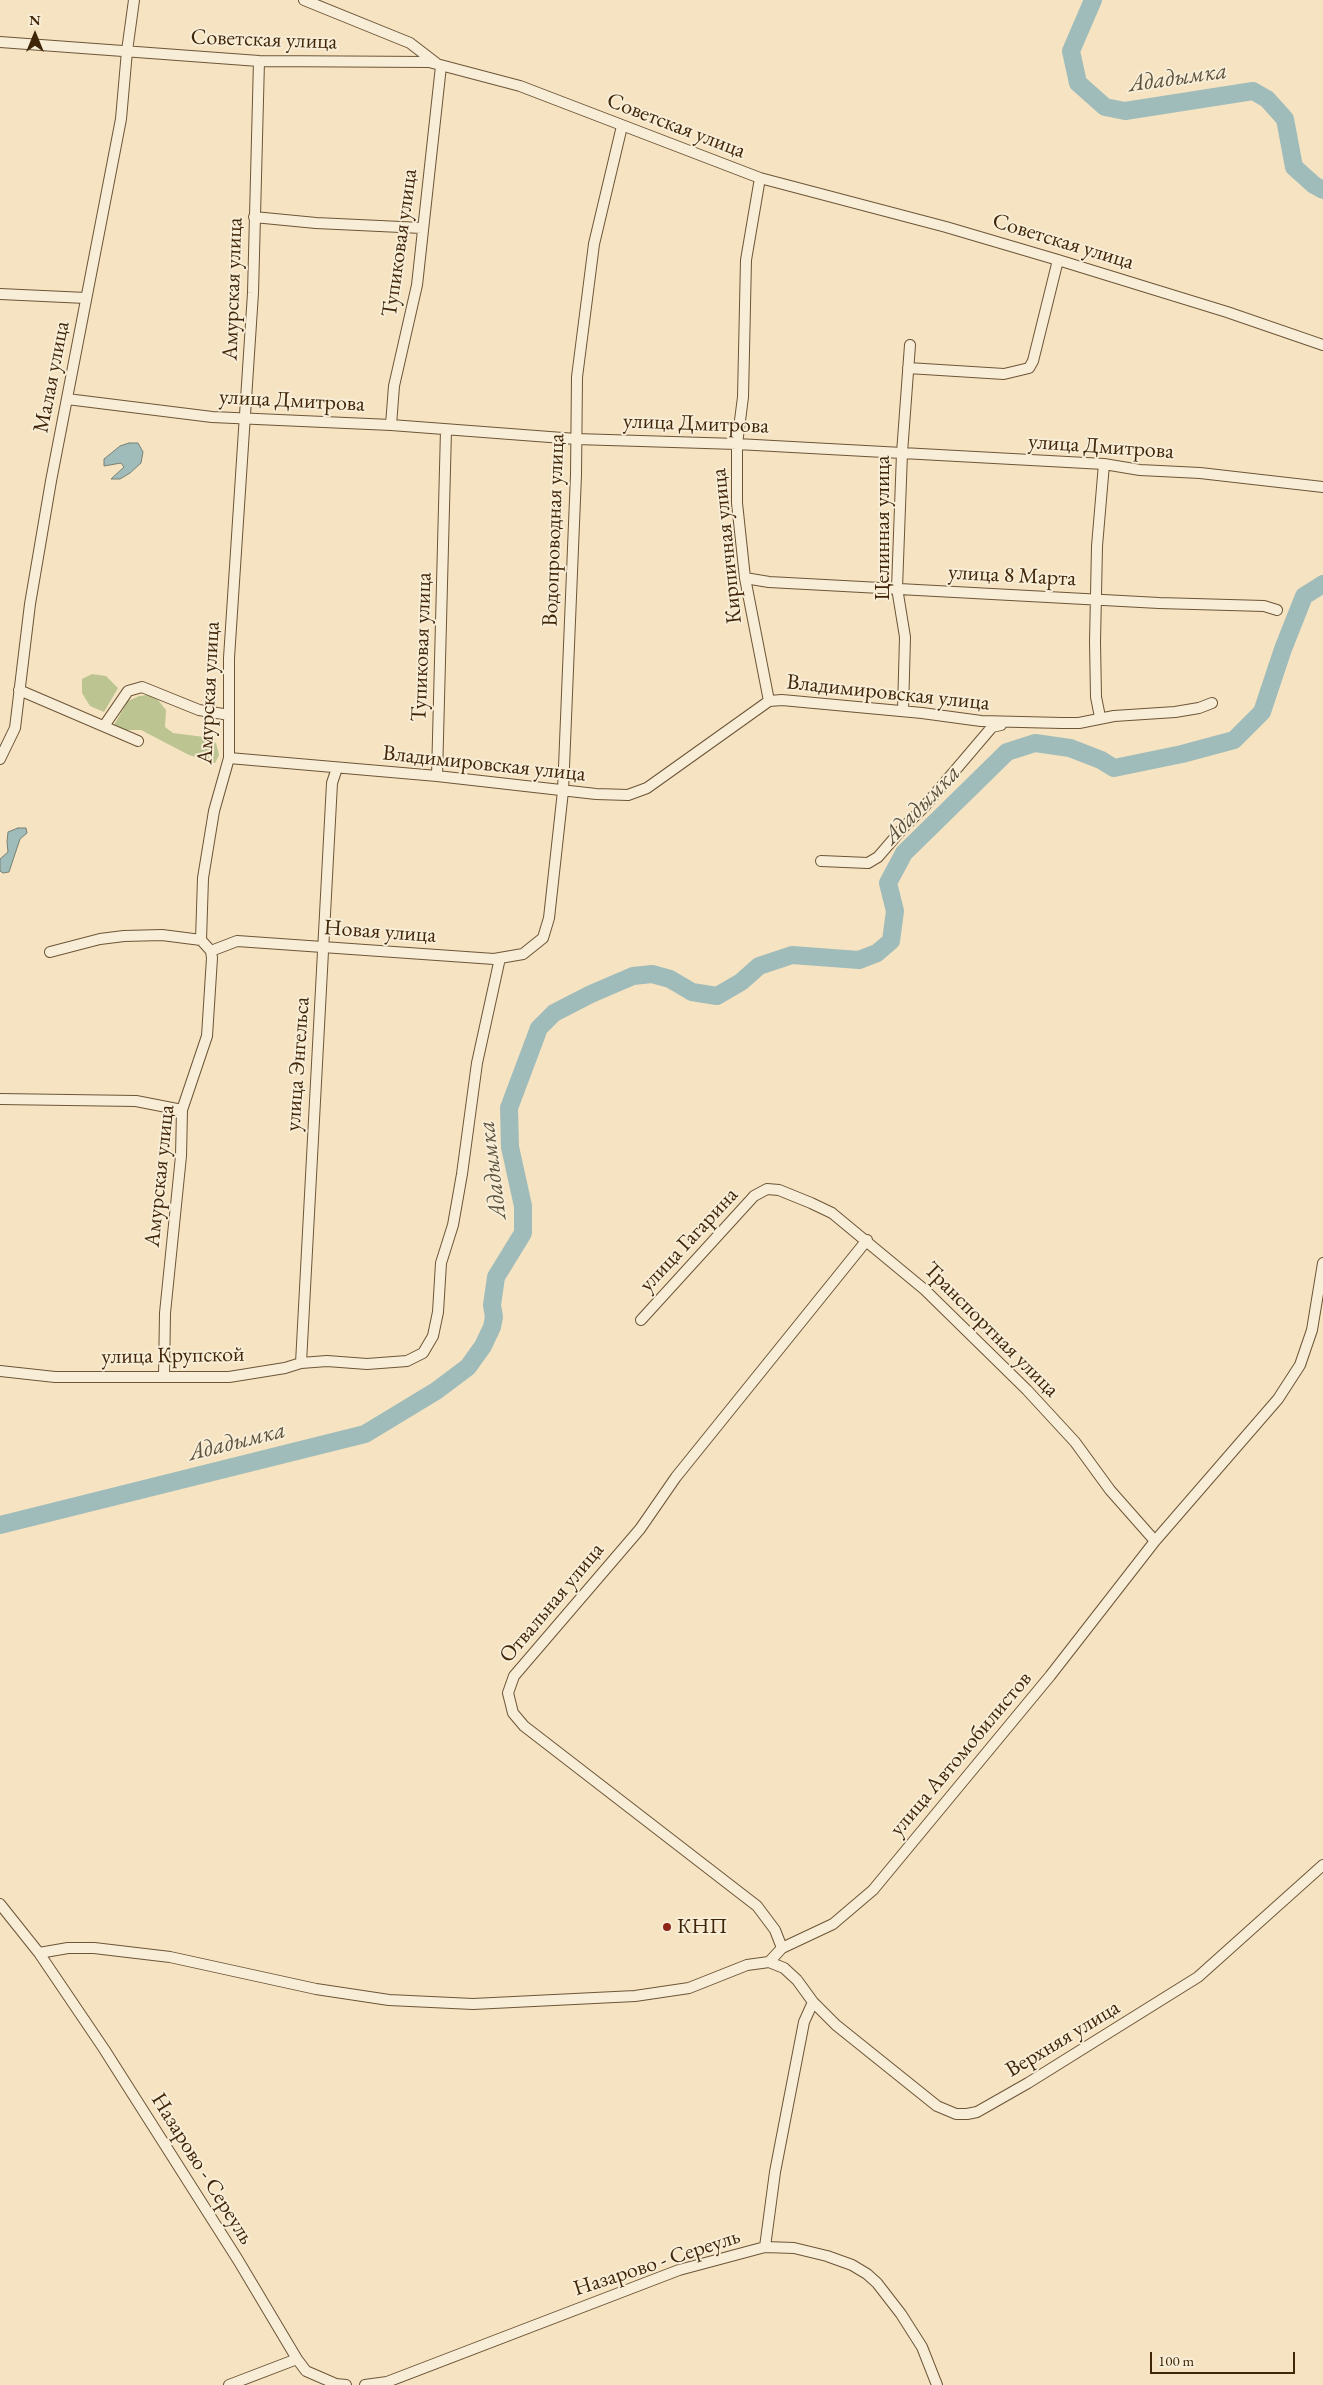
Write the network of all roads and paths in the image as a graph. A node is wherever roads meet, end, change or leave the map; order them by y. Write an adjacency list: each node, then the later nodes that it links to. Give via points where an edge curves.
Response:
1 (134, 0): 4 (street, Малая улица)
2 (304, 0): 6 (street, via 410,43)
3 (0, 42): 4 (street, Советская улица)
4 (126, 51): 5 (street, Советская улица); 13 (street, Малая улица, via 121,119)
5 (259, 61): 6 (street, Советская улица, via 429,62); 9 (street, Амурская улица)
6 (441, 66): 7 (street, Советская улица, via 520,86); 10 (street, Тупиковая улица)
7 (622, 126): 8 (street, Советская улица); 21 (street, Водопроводная улица, via 594,244 577,377)
8 (760, 178): 11 (street, Советская улица); 22 (street, Кирпичная улица, via 746,260 743,398)
9 (254, 217): 10 (street); 18 (street, Амурская улица)
10 (422, 228): 19 (street, Тупиковая улица, via 417,285 394,386)
11 (1058, 260): 15 (street, Советская улица); 16 (street, via 1029,368 1004,374)
12 (0, 294): 13 (street)
13 (86, 298): 17 (street, Малая улица)
14 (910, 345): 16 (street, Целинная улица)
15 (1323, 345)
16 (908, 368): 23 (street, Целинная улица)
17 (67, 399): 18 (street, улица Дмитрова, via 168,413); 30 (street, Малая улица, via 33,585)
18 (246, 418): 19 (street, улица Дмитрова); 34 (street, Амурская улица, via 234,578)
19 (391, 424): 20 (street, улица Дмитрова)
20 (446, 430): 21 (street, улица Дмитрова); 42 (street, Тупиковая улица)
21 (576, 438): 22 (street, улица Дмитрова); 43 (street, Водопроводная улица)
22 (737, 444): 23 (street, улица Дмитрова); 26 (street, Кирпичная улица, via 737,503)
23 (902, 453): 24 (street, улица Дмитрова); 27 (street, Целинная улица)
24 (1104, 464): 25 (street, улица Дмитрова); 28 (street)
25 (1323, 487)
26 (745, 578): 27 (street, улица 8 Марта); 31 (street, Кирпичная улица)
27 (897, 588): 28 (street, улица 8 Марта); 33 (street, Целинная улица, via 905,637)
28 (1096, 600): 29 (street, улица 8 Марта, via 1264,606); 35 (street, via 1096,697)
29 (1277, 610)
30 (20, 690): 37 (street); 40 (street, Малая улица, via 15,728)
31 (769, 701): 33 (street, Владимировская улица); 43 (street, Владимировская улица, via 647,788 628,794)
32 (1212, 703): 35 (street, Владимировская улица, via 1175,712)
33 (903, 711): 36 (street, Владимировская улица)
34 (229, 716): 37 (street, via 199,710 142,687 128,691); 39 (street, Амурская улица)
35 (1100, 717): 36 (street, Владимировская улица, via 1079,723)
36 (1010, 722): 44 (street, via 992,727 878,857 868,863)
37 (104, 726): 38 (street)
38 (138, 741)
39 (229, 758): 41 (street, Владимировская улица); 46 (street, Амурская улица, via 214,810 203,878)
40 (0, 759)
41 (337, 768): 42 (street, Владимировская улица); 47 (street, улица Энгельса, via 332,784)
42 (437, 776): 43 (street, Владимировская улица)
43 (563, 791): 45 (street, Водопроводная улица, via 549,918)
44 (822, 861)
45 (543, 938): 50 (street, Новая улица, via 524,954)
46 (201, 940): 48 (street, via 162,935 124,936 100,938); 49 (street)
47 (325, 948): 49 (street, Новая улица, via 237,941); 50 (street, Новая улица); 57 (street, улица Энгельса, via 312,1124)
48 (50, 952)
49 (211, 952): 52 (street, Амурская улица, via 207,1036)
50 (500, 958): 57 (street, улица Крупской, via 477,1063 453,1225 441,1264 433,1336 424,1353 407,1361)
51 (0, 1099): 52 (street, via 136,1101)
52 (182, 1110): 59 (street, Амурская улица, via 181,1156 165,1313)
53 (767, 1189): 54 (street, Транспортная улица, via 779,1190 832,1213); 56 (street, улица Гагарина, via 754,1196)
54 (868, 1240): 60 (street, Транспортная улица, via 926,1290 1027,1390 1075,1442 1110,1490); 63 (street, Отвальная улица, via 676,1477 640,1529 514,1676 508,1693 513,1713 524,1726 757,1906 775,1930)
55 (1323, 1263): 60 (street, улица Автомобилистов, via 1312,1330 1300,1365 1278,1399)
56 (641, 1320)
57 (302, 1363): 59 (street, улица Крупской, via 229,1377)
58 (0, 1371): 59 (street, улица Крупской, via 55,1376)
59 (164, 1376)
60 (1155, 1540): 63 (street, улица Автомобилистов, via 1050,1676 873,1890 833,1924)
61 (1323, 1866): 66 (street, Верхняя улица, via 1198,1977 1092,2045 977,2112 956,2114 937,2106 836,2025)
62 (0, 1904): 64 (street, Назарово - Сереуль)
63 (782, 1948): 65 (street, улица Автомобилистов)
64 (40, 1953): 65 (street, via 94,1948 170,1957 316,1989 389,2000 473,2004 635,1996 689,1988 747,1965); 68 (street, Назарово - Сереуль, via 218,2229)
65 (769, 1962): 66 (street, Верхняя улица, via 791,1974)
66 (813, 2002): 67 (street, via 804,2022 780,2144)
67 (765, 2247): 71 (street, Назарово - Сереуль, via 679,2270 387,2382); 72 (street, Назарово - Сереуль, via 794,2248 828,2256 867,2274 901,2314 922,2347)
68 (297, 2360): 69 (street); 70 (street, Назарово - Сереуль, via 306,2371)
69 (229, 2385)
70 (346, 2385)
71 (365, 2385)
72 (936, 2385)

